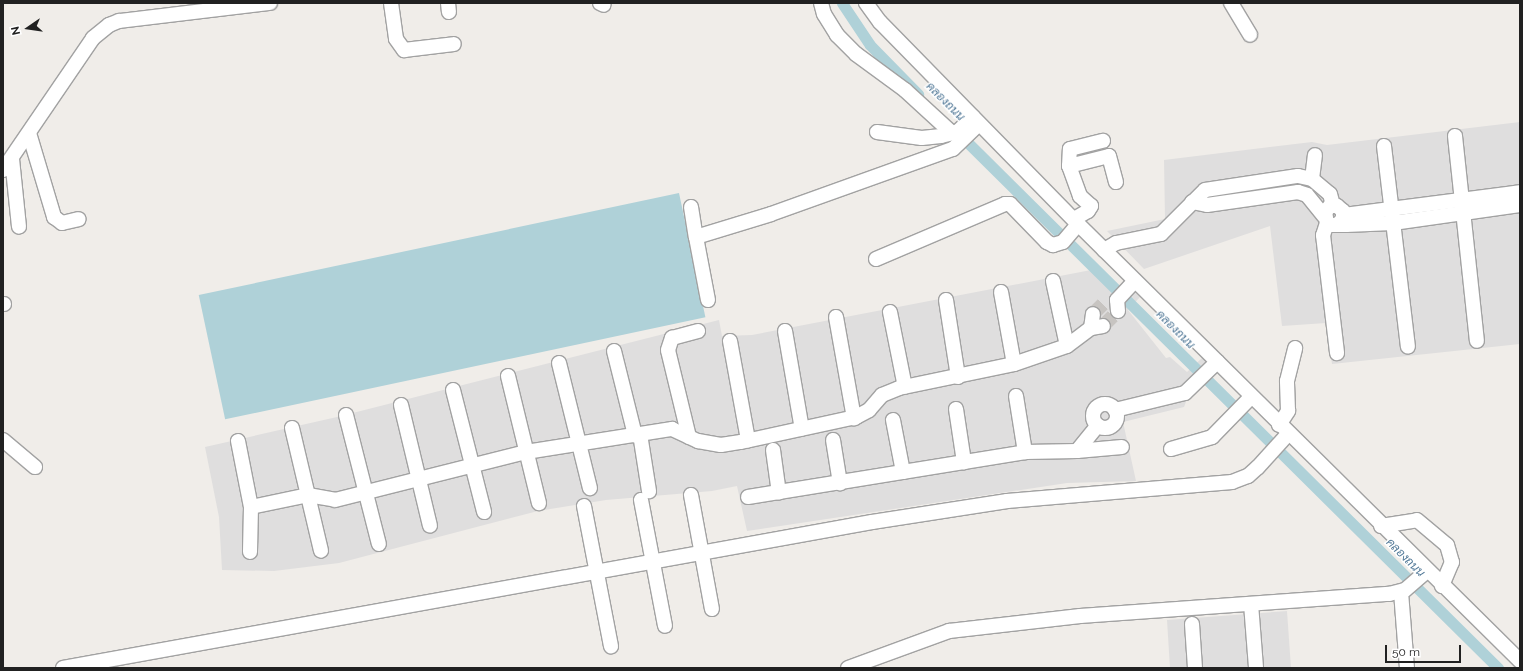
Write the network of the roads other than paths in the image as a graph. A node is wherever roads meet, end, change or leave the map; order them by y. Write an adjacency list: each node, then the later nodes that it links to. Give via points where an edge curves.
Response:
1 (270, 3): 10 (street, via 119,21 109,25 93,38)
2 (391, 3): 7 (street, via 396,39 404,50)
3 (821, 3): 11 (street, via 824,14 837,34 856,54 905,90)
4 (866, 3): 8 (street, via 880,22)
5 (1230, 3): 6 (street)
6 (1250, 35)
7 (454, 44)
8 (974, 123): 11 (street); 30 (street)
9 (877, 132): 11 (street, via 922,138)
10 (29, 133): 16 (street); 28 (street, via 54,217 62,223)
11 (957, 136): 32 (street, via 898,170)
12 (1454, 136): 23 (street)
13 (1103, 141): 17 (street, via 1070,149)
14 (1384, 146): 26 (street)
15 (1315, 155): 19 (street)
16 (12, 159): 18 (street); 31 (street)
17 (1069, 166): 20 (street, via 1109,156); 30 (street, via 1080,196 1091,206)
18 (3, 170)
19 (1312, 179): 22 (street, via 1298,176 1205,190); 27 (street, via 1330,194)
20 (1116, 182)
21 (1520, 192): 23 (street)
22 (1192, 202): 27 (street, via 1207,205 1298,192 1307,195); 33 (street, via 1161,234 1116,242)
23 (1462, 205): 24 (street); 26 (street); 29 (street); 47 (street)
24 (1520, 205)
25 (691, 207): 32 (street)
26 (1392, 208): 27 (street); 29 (street)
27 (1333, 217): 29 (street); 52 (street, via 1323,235)
28 (79, 219)
29 (1393, 223): 49 (street)
30 (1075, 224): 33 (street); 34 (street, via 1063,242 1053,245 1010,204 1005,204)
31 (19, 227)
32 (696, 237): 38 (street)
33 (1104, 250): 36 (street)
34 (876, 258)
35 (1053, 281): 48 (street)
36 (1133, 284): 40 (street); 53 (street)
37 (1001, 292): 55 (street)
38 (708, 300)
39 (946, 300): 57 (street)
40 (1116, 302)
41 (890, 312): 58 (street)
42 (1093, 314): 48 (street, via 1097,327)
43 (836, 317): 66 (street)
44 (698, 330): 73 (street, via 672,338 668,350)
45 (785, 331): 70 (street)
46 (730, 341): 75 (street)
47 (1477, 341)
48 (1067, 346): 55 (street)
49 (1408, 347)
50 (1295, 348): 71 (street, via 1287,381 1288,411)
51 (614, 351): 72 (street)
52 (1337, 354)
53 (1210, 362): 61 (street); 64 (street, via 1191,381 1169,396)
54 (559, 363): 78 (street)
55 (1014, 364): 57 (street)
56 (508, 376): 83 (street)
57 (958, 377): 58 (street)
58 (905, 388): 66 (street, via 882,395 869,410)
59 (453, 390): 87 (street)
60 (1016, 396): 84 (street)
61 (1249, 399): 71 (street); 80 (street, via 1212,437)
62 (401, 405): 89 (street)
63 (956, 409): 85 (street)
64 (1115, 410): 68 (street, via 1117,415 1112,425); 68 (street, via 1107,404 1097,407 1093,416)
65 (346, 415): 92 (street)
66 (854, 418): 70 (street)
67 (893, 420): 88 (street)
68 (1098, 426): 82 (street)
69 (292, 428): 94 (street)
70 (802, 429): 75 (street)
71 (1283, 433): 102 (street); 106 (street, via 1269,457 1248,476 1232,482 1007,501)
72 (637, 434): 73 (street, via 672,429); 78 (street); 107 (street)
73 (689, 437): 75 (street, via 721,445)
74 (3, 440): 86 (street)
75 (748, 440)
76 (833, 440): 90 (street)
77 (238, 441): 99 (street)
78 (580, 442): 83 (street); 91 (street)
79 (1122, 448): 82 (street)
80 (1171, 449)
81 (773, 450): 93 (street)
82 (1077, 451): 84 (street)
83 (526, 452): 87 (street); 97 (street)
84 (1025, 452): 85 (street)
85 (964, 462): 88 (street)
86 (35, 467)
87 (472, 467): 89 (street); 100 (street)
88 (903, 472): 90 (street)
89 (418, 480): 92 (street); 101 (street)
90 (840, 483): 93 (street)
91 (590, 488)
92 (366, 493): 94 (street, via 335,500); 103 (street)
93 (779, 493): 96 (street)
94 (308, 495): 99 (street); 104 (street)
95 (691, 495): 106 (street)
96 (748, 496)
97 (539, 503)
98 (584, 506): 108 (street)
99 (251, 507): 105 (street)
100 (484, 512)
101 (430, 526)
102 (1381, 526): 109 (street); 110 (street, via 1417,520 1447,544 1452,562)
103 (379, 544)
104 (321, 551)
105 (250, 552)
106 (702, 552): 107 (street); 113 (street)
107 (652, 561): 108 (street); 115 (street)
108 (596, 572): 116 (street); 118 (street)
109 (1424, 573): 110 (street); 111 (street)
110 (1442, 586): 117 (street)
111 (1403, 591): 112 (street); 122 (street)
112 (1252, 604): 119 (street, via 1080,616 949,631); 121 (street)
113 (712, 609)
114 (1192, 624): 120 (street)
115 (665, 626)
116 (611, 646)
117 (1520, 661)
118 (63, 668)
119 (848, 668)
120 (1195, 668)
121 (1256, 668)
122 (1407, 668)

